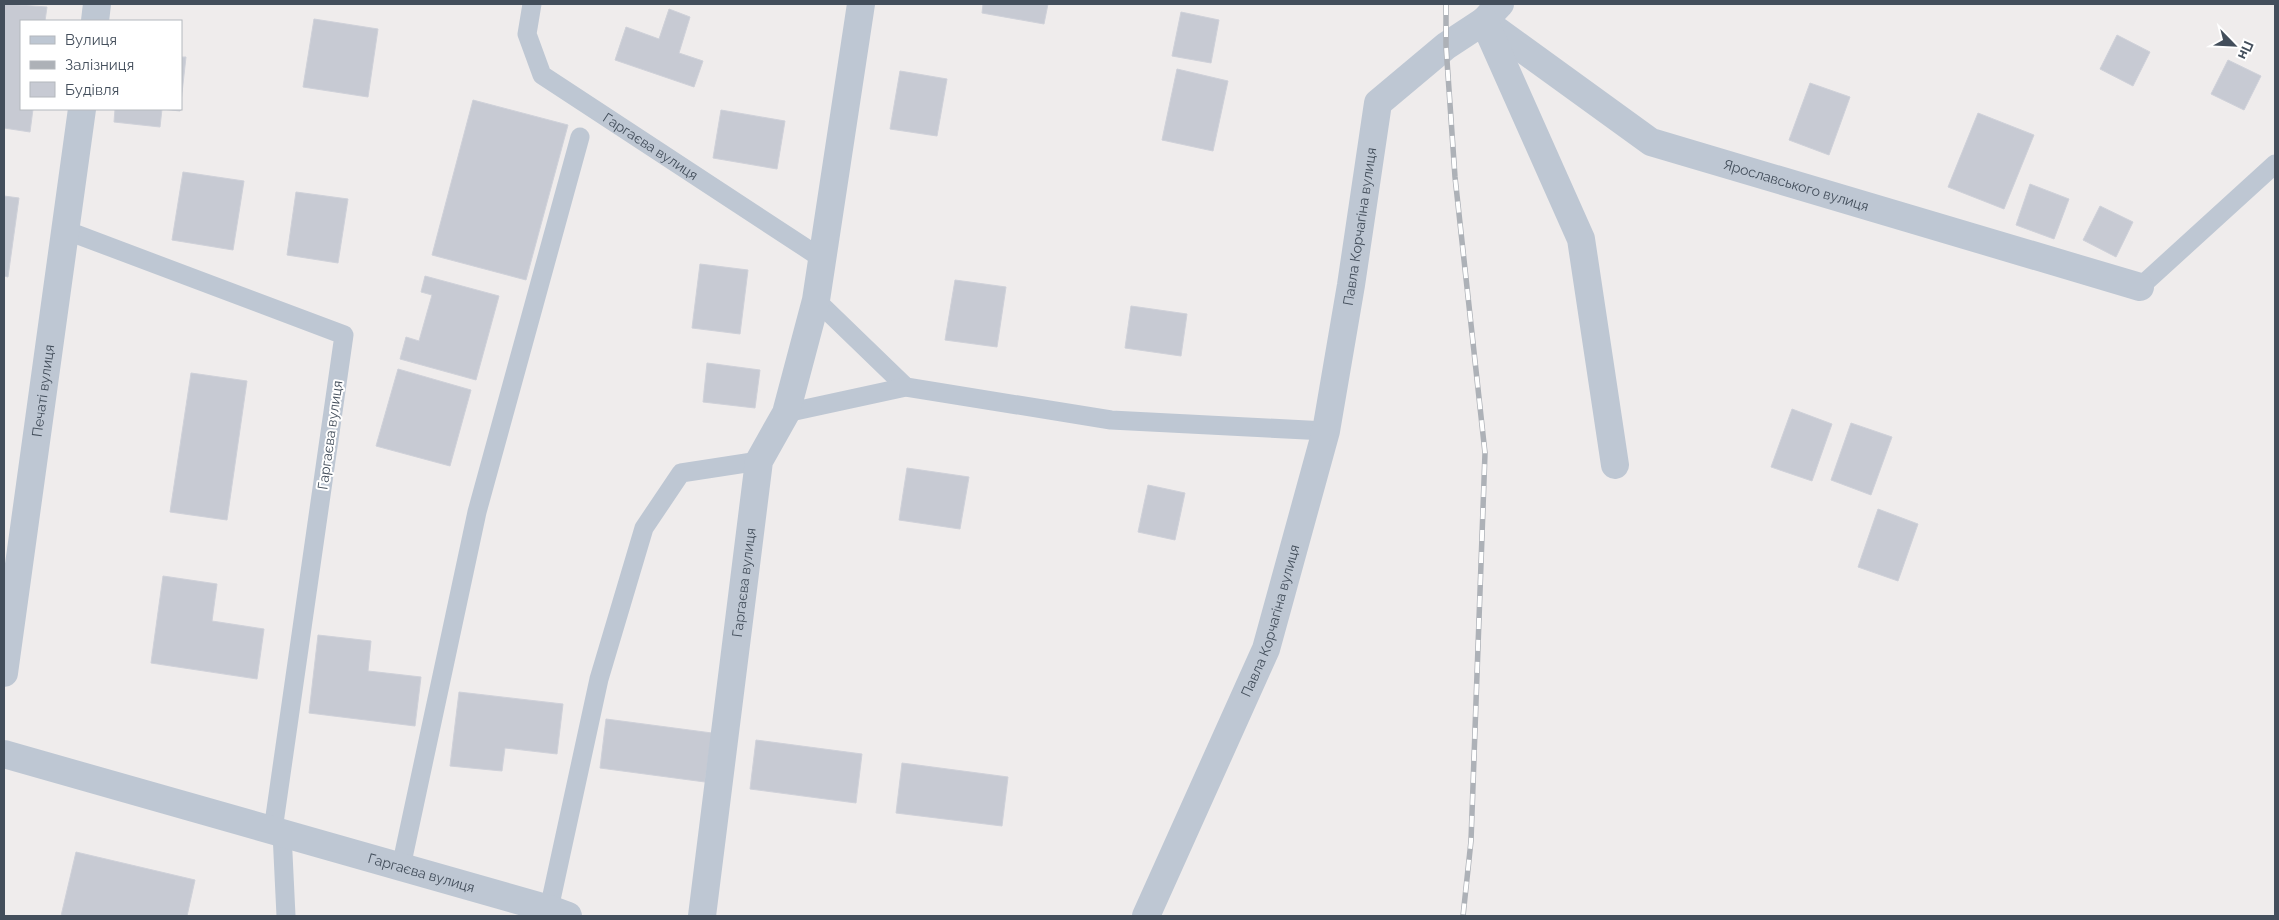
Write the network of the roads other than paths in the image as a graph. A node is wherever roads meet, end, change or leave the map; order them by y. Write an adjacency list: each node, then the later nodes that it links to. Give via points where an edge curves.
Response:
1 (97, 4): 5 (street)
2 (532, 4): 10 (lane, Гаргаєва вулиця, via 527,34 542,75)
3 (861, 4): 10 (street, Гаргаєва вулиця)
4 (1492, 12): 11 (street, Ярославського вулиця, via 1651,142); 15 (street, Павла Корчагіна вулиця, via 1378,103 1352,285); 17 (street, via 1581,239)
5 (94, 20)
6 (82, 110): 9 (street, Печаті вулиця)
7 (580, 137): 21 (lane, via 477,512)
8 (2275, 164): 11 (lane)
9 (66, 230): 18 (street, Печаті вулиця); 20 (lane, Гаргаєва вулиця, via 344,335)
10 (822, 258): 12 (street, Гаргаєва вулиця)
11 (2140, 287)
12 (816, 300): 13 (lane); 14 (street, Гаргаєва вулиця)
13 (906, 387): 14 (lane); 15 (lane, via 1111,420)
14 (786, 413): 16 (street, Гаргаєва вулиця)
15 (1326, 431): 25 (street, Павла Корчагіна вулиця, via 1266,649)
16 (759, 461): 22 (lane, via 681,473 644,528 599,679); 24 (street, Гаргаєва вулиця)
17 (1615, 465)
18 (4, 673)
19 (4, 754): 20 (street, Гаргаєва вулиця)
20 (278, 832): 21 (street, Гаргаєва вулиця); 23 (lane)
21 (401, 867): 22 (street, Гаргаєва вулиця)
22 (559, 912)
23 (286, 916)
24 (702, 916)
25 (1146, 916)

